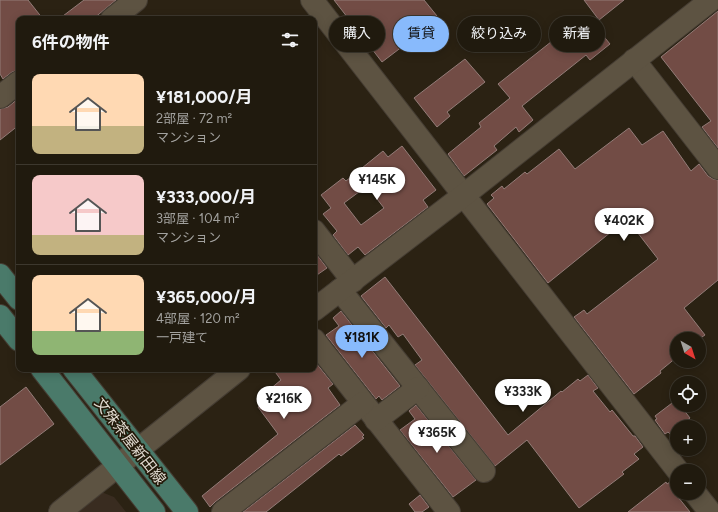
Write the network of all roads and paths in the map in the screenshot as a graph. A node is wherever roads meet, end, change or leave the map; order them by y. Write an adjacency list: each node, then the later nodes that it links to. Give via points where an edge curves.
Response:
1 (136, 0): 4 (street)
2 (312, 0): 9 (street)
3 (710, 0): 5 (street)
4 (116, 16)
5 (634, 60): 8 (street); 9 (street)
6 (16, 84): 7 (street)
7 (0, 97)
8 (718, 168)
9 (464, 195): 12 (street); 25 (street)
10 (317, 236): 12 (street)
11 (0, 275): 13 (main road)
12 (346, 286): 14 (street); 21 (street)
13 (16, 295)
14 (317, 308)
15 (0, 316): 16 (main road)
16 (16, 336)
17 (317, 344): 22 (street)
18 (44, 372): 26 (main road, 文殊茶屋新田線)
19 (76, 372): 24 (main road, 文殊茶屋新田線)
20 (235, 372): 24 (street)
21 (418, 388): 23 (street); 27 (street)
22 (363, 403): 23 (street); 32 (street)
23 (376, 420): 33 (street)
24 (137, 450): 26 (street); 31 (main road, 文殊茶屋新田線)
25 (673, 464)
26 (118, 465): 29 (street); 30 (main road, 文殊茶屋新田線)
27 (484, 471)
28 (701, 500): 34 (street)
29 (60, 512)
30 (154, 512)
31 (187, 512)
32 (223, 512)
33 (449, 512)
34 (710, 512)

